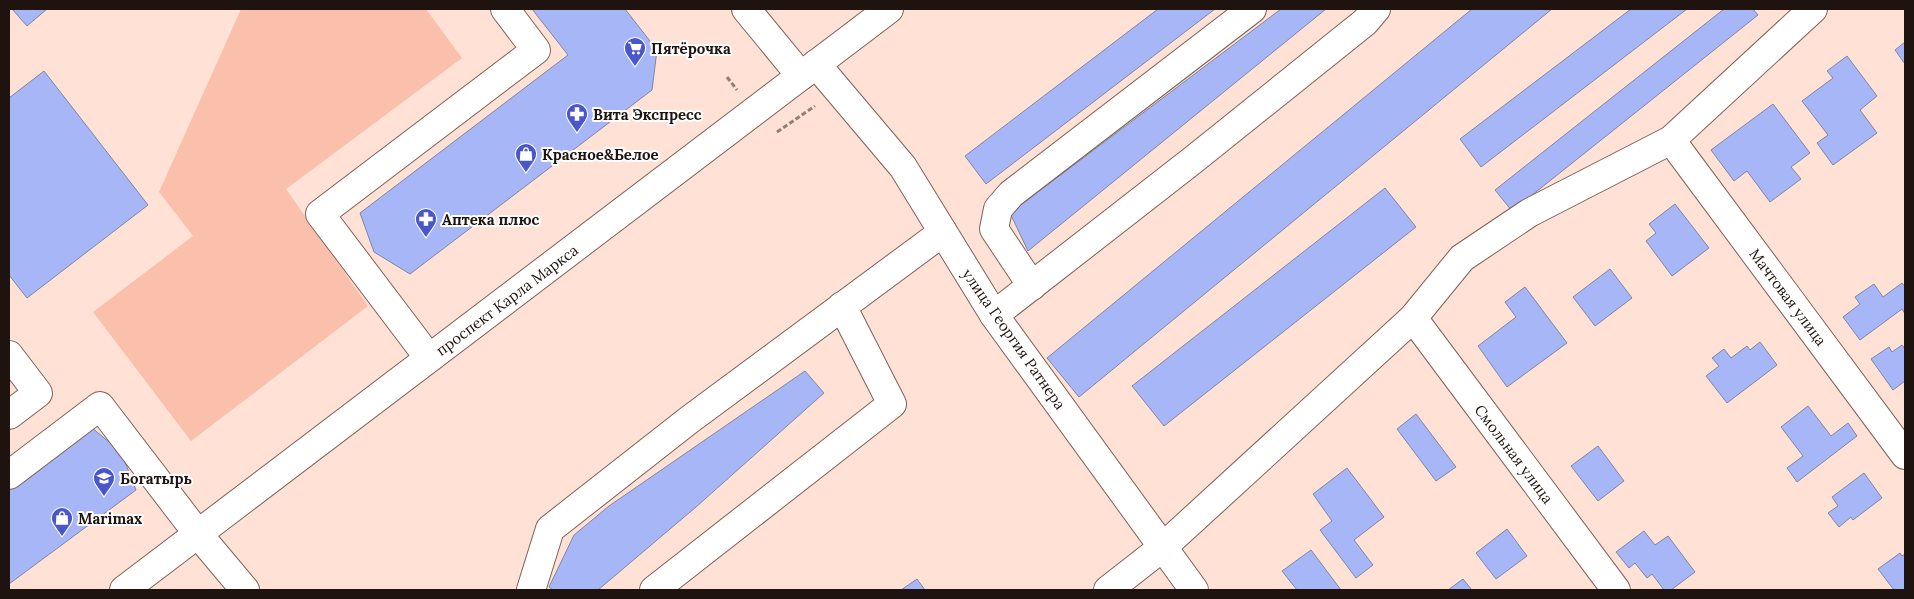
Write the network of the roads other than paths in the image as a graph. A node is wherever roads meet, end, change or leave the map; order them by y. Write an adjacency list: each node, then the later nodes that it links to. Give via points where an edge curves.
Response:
1 (505, 9): 15 (street, via 536,50 320,214)
2 (746, 9): 7 (street, улица Георгия Ратнера)
3 (889, 9): 7 (street, проспект Карла Маркса)
4 (1252, 9): 10 (street, via 1011,194 998,210 994,229)
5 (1376, 9): 10 (street, via 1365,22)
6 (1813, 9): 8 (street)
7 (809, 70): 9 (street, улица Георгия Ратнера, via 837,90 903,167); 15 (street, проспект Карла Маркса)
8 (1671, 140): 13 (street, via 1529,213 1462,258); 17 (street, Мачтовая улица)
9 (943, 232): 11 (street); 12 (street, улица Георгия Ратнера)
10 (1032, 286): 12 (street)
11 (842, 306): 23 (street, via 550,529); 24 (street, via 892,404)
12 (994, 315): 20 (street, улица Георгия Ратнера)
13 (1413, 318): 20 (street); 27 (street, Смольная улица)
14 (9, 356): 16 (street, via 38,393)
15 (429, 358): 19 (street, проспект Карла Маркса)
16 (9, 415)
17 (1905, 455)
18 (9, 475): 19 (street, via 100,406)
19 (198, 534): 21 (street, проспект Карла Маркса); 22 (street)
20 (1163, 547): 25 (street); 26 (street, улица Георгия Ратнера)
21 (124, 590)
22 (245, 590)
23 (532, 590)
24 (654, 590)
25 (1108, 590)
26 (1194, 590)
27 (1616, 590)

